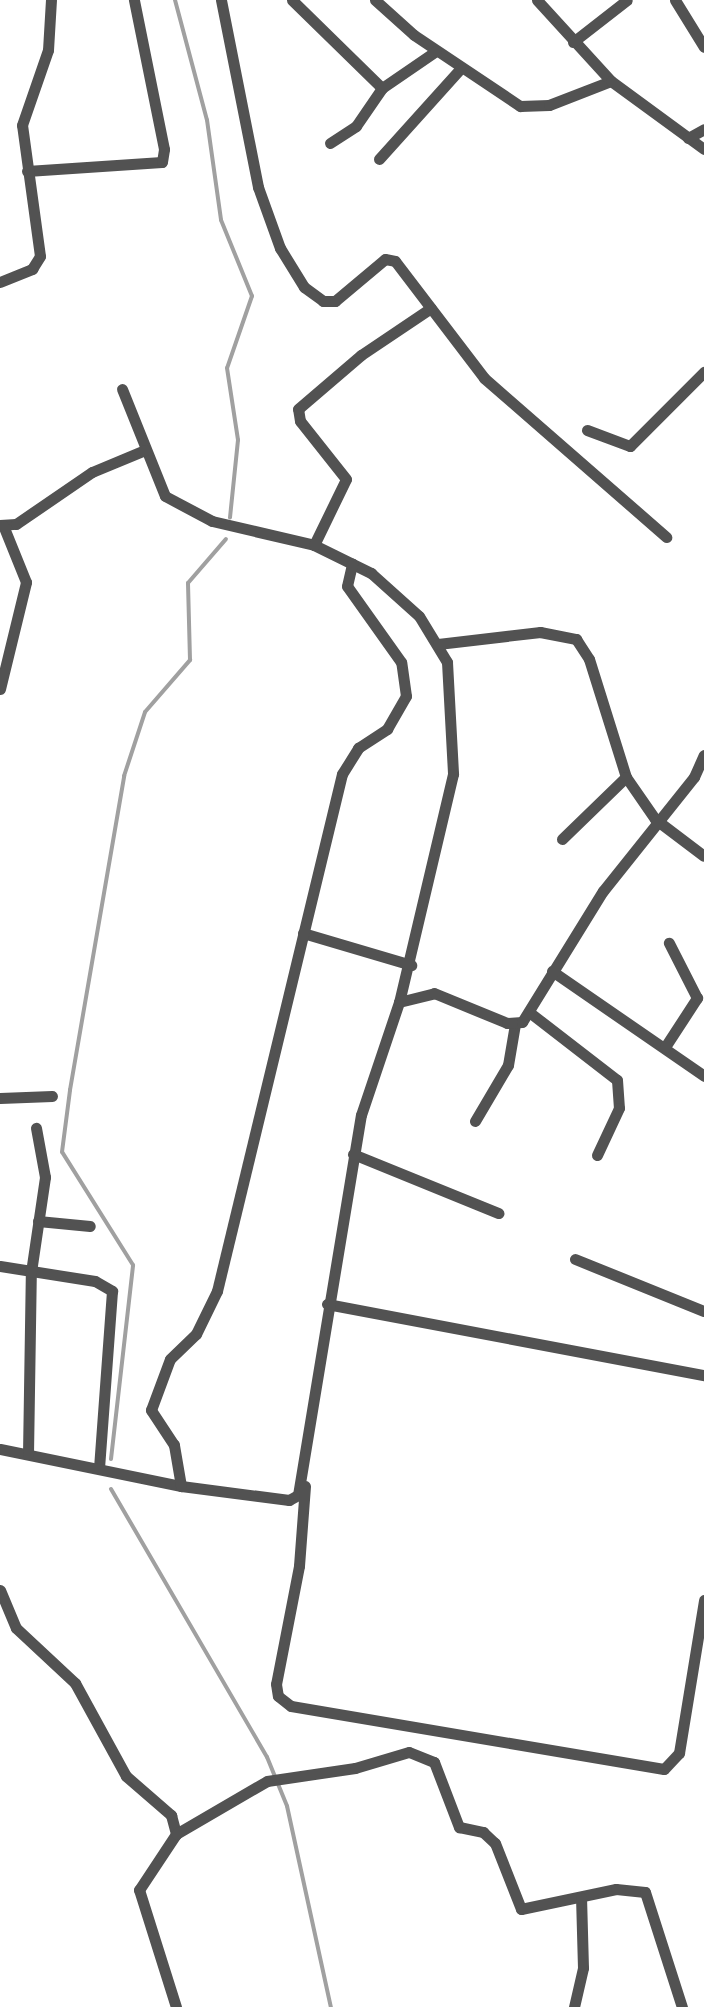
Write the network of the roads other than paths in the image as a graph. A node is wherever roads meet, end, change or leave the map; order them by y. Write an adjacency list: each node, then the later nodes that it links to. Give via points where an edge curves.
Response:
1 (51, 0): 20 (street, via 48,50 22,125)
2 (134, 0): 20 (street, via 164,149 162,162)
3 (221, 0): 22 (street, via 258,187 280,248 304,287 323,301 335,301 391,259)
4 (292, 0): 14 (street)
5 (375, 0): 11 (street)
6 (537, 0): 9 (street)
7 (627, 0): 9 (street)
8 (675, 0): 10 (street)
9 (573, 42): 13 (street)
10 (704, 47)
11 (436, 51): 12 (street); 14 (street)
12 (461, 68): 13 (street, via 526,107 564,101); 19 (street)
13 (611, 81): 16 (street)
14 (382, 88): 17 (street, via 356,126)
15 (704, 129): 16 (street)
16 (688, 138): 18 (street)
17 (330, 143)
18 (704, 149)
19 (379, 159)
20 (27, 171): 21 (street, via 40,256 32,269)
21 (0, 282)
22 (422, 314): 28 (street, via 484,378); 29 (street, via 298,409 300,421 346,479)
23 (704, 372): 25 (street, via 630,446)
24 (122, 389): 26 (street)
25 (587, 430)
26 (145, 450): 27 (street, via 92,472 16,524); 29 (street, via 165,496 212,521)
27 (1, 525): 32 (street, via 26,582)
28 (666, 537)
29 (314, 545): 30 (street)
30 (352, 564): 31 (street, via 398,593); 38 (street, via 350,594 401,662 408,684 387,729 348,760)
31 (438, 644): 34 (street, via 540,632 576,639 589,659); 40 (street, via 452,688 453,774)
32 (0, 689)
33 (704, 755): 35 (street, via 694,777)
34 (626, 777): 35 (street); 36 (street)
35 (655, 819): 37 (street); 41 (street)
36 (562, 839)
37 (704, 856)
38 (303, 933): 40 (street); 66 (street, via 217,1291 196,1334 170,1359 151,1410 174,1445)
39 (669, 943): 45 (street, via 697,998)
40 (411, 965): 42 (street)
41 (552, 971): 43 (street); 45 (street)
42 (399, 1002): 44 (street, via 434,993); 51 (street, via 375,1064)
43 (529, 1012): 44 (street); 52 (street, via 617,1080 619,1108)
44 (515, 1024): 49 (street, via 511,1056)
45 (665, 1047): 46 (street)
46 (704, 1076)
47 (52, 1096): 48 (street)
48 (0, 1098)
49 (475, 1121)
50 (36, 1128): 54 (street, via 45,1177)
51 (353, 1154): 53 (street); 59 (street)
52 (597, 1155)
53 (498, 1213)
54 (38, 1221): 55 (street); 58 (street)
55 (90, 1226)
56 (575, 1259): 60 (street)
57 (0, 1266): 58 (street)
58 (31, 1272): 63 (street); 64 (street, via 95,1281 112,1291)
59 (327, 1304): 61 (street); 65 (street)
60 (704, 1311)
61 (704, 1375)
62 (0, 1449): 63 (street)
63 (28, 1454): 64 (street)
64 (99, 1467): 66 (street)
65 (305, 1481): 66 (street, via 289,1500); 68 (street, via 299,1566 276,1690 291,1706 664,1769 679,1753)
66 (181, 1486)
67 (0, 1590): 69 (street, via 16,1628 75,1683 126,1776 171,1815)
68 (704, 1600)
69 (176, 1834): 70 (street, via 281,1776 355,1768 409,1752 427,1756 438,1771 455,1822 495,1843 513,1903 527,1910); 71 (street, via 139,1890)
70 (581, 1898): 72 (street, via 583,1968); 73 (street, via 628,1887 645,1892)
71 (176, 2007)
72 (574, 2007)
73 (682, 2007)

